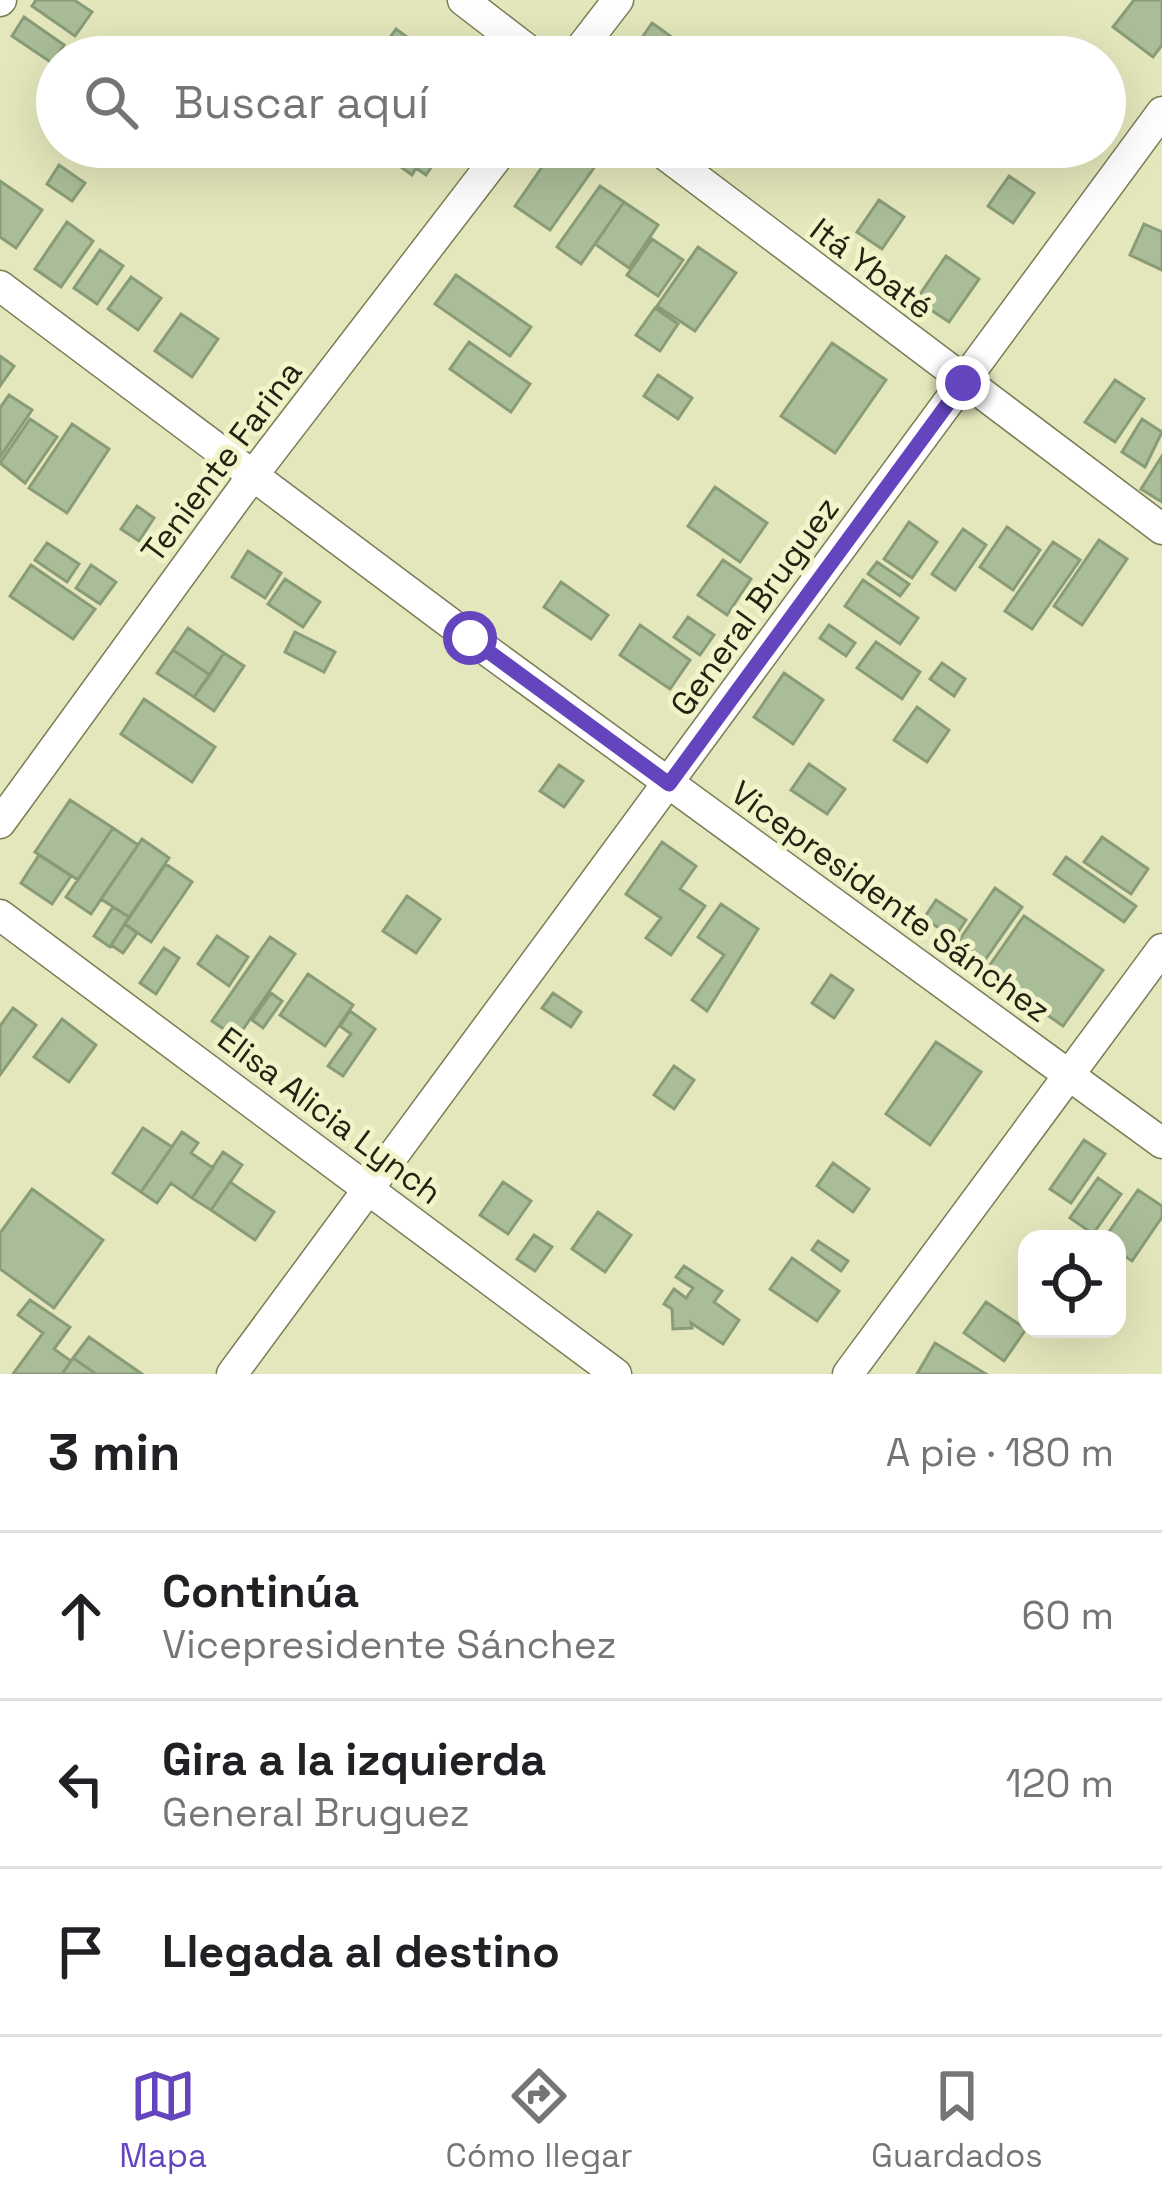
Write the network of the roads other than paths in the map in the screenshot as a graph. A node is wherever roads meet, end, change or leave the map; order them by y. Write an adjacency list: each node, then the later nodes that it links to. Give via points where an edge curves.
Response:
1 (463, 0): 3 (street)
2 (618, 0): 4 (street)
3 (510, 36)
4 (590, 36)
5 (1162, 112): 6 (street, General Bruguez)
6 (1126, 161)
7 (489, 168): 12 (street, Teniente Farina)
8 (682, 168): 11 (street, Itá Ybaté)
9 (1121, 168): 11 (street, General Bruguez)
10 (0, 286): 12 (street, Vicepresidente Sánchez)
11 (963, 383): 13 (street, Itá Ybaté); 14 (street, General Bruguez)
12 (253, 475): 14 (street, Vicepresidente Sánchez); 15 (street, Teniente Farina)
13 (1162, 530)
14 (669, 784): 18 (street, Vicepresidente Sánchez); 20 (street, General Bruguez)
15 (0, 823)
16 (0, 915): 20 (street, Elisa Alicia Lynch)
17 (1162, 949): 18 (street)
18 (1069, 1075): 19 (street, Vicepresidente Sánchez); 23 (street)
19 (1162, 1143)
20 (371, 1190): 21 (street, General Bruguez); 22 (street, Elisa Alicia Lynch)
21 (232, 1374)
22 (616, 1374)
23 (848, 1374)

